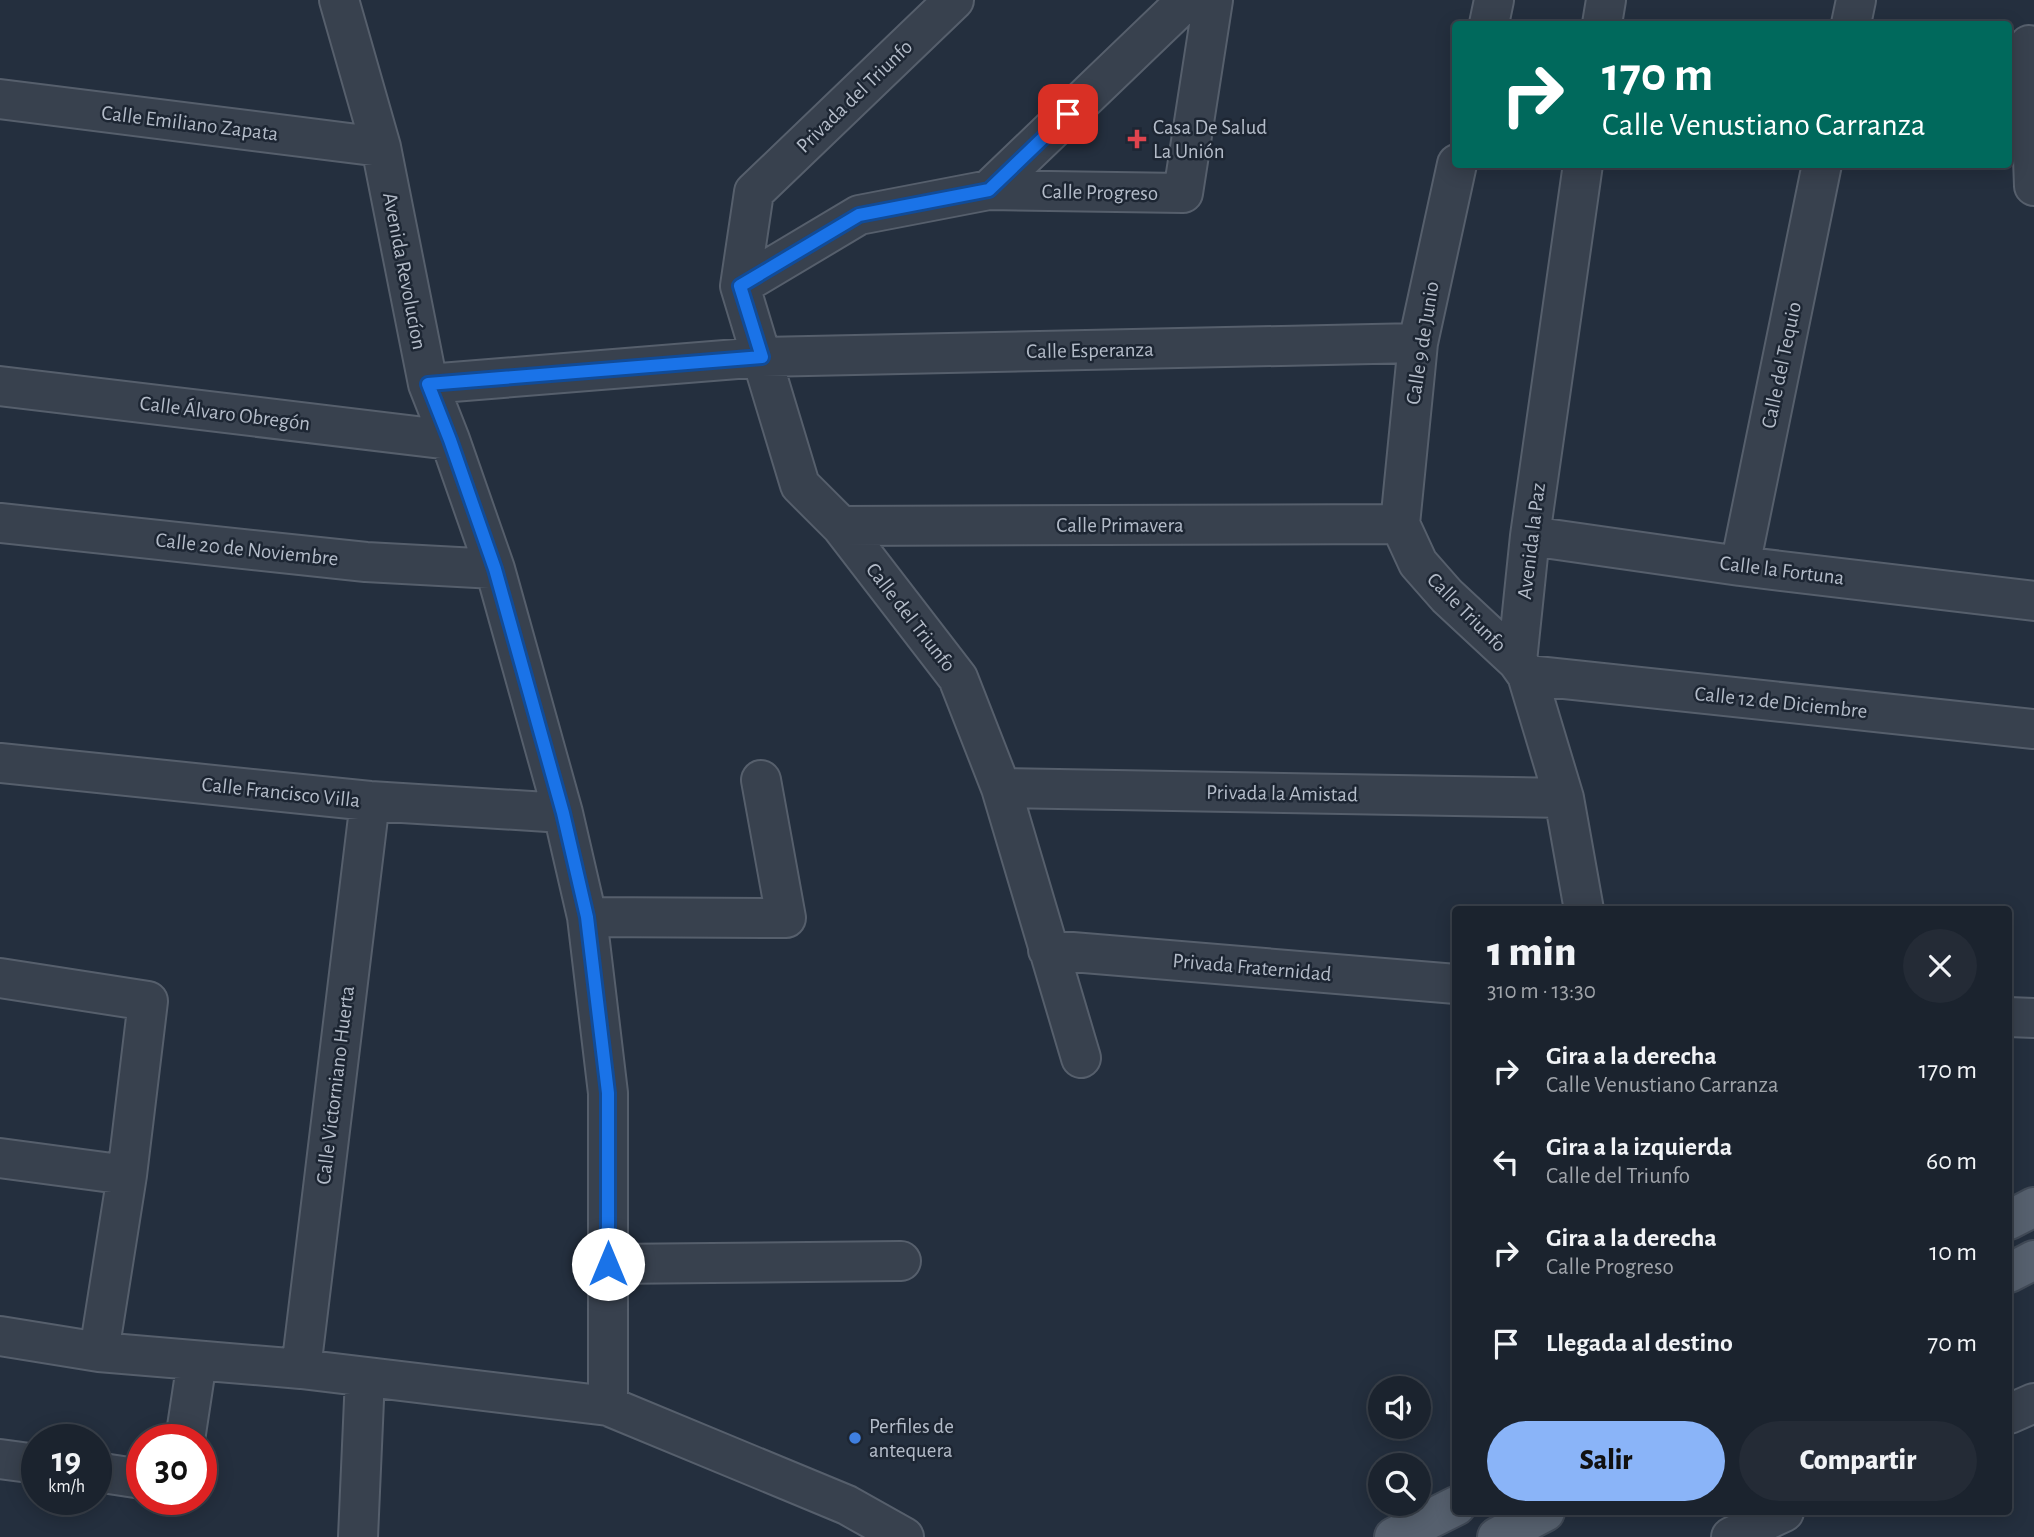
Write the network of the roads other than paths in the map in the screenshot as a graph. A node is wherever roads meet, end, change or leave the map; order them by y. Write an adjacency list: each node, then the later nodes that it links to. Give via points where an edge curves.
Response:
1 (339, 0): 13 (street, Avenida Revolucíon)
2 (954, 0): 19 (street, Privada del Triunfo)
3 (1187, 0): 18 (street, Calle Progreso)
4 (1213, 0): 18 (street, Calle Progreso, via 1183,193)
5 (1494, 0): 8 (street)
6 (1606, 0): 9 (street)
7 (1856, 0): 10 (street)
8 (1490, 21)
9 (1602, 21)
10 (1852, 21)
11 (2029, 45): 17 (street)
12 (0, 99): 13 (street, Calle Emiliano Zapata)
13 (381, 147): 23 (street, Avenida Revolucíon)
14 (1456, 168): 21 (street, Calle 9 de Junio)
15 (1582, 168): 29 (street, Avenida la Paz)
16 (1821, 168): 30 (street, Calle del Tequio)
17 (2034, 186)
18 (989, 190): 20 (street, Calle Progreso, via 859,215)
19 (754, 192): 20 (street, Calle del Triunfo)
20 (740, 286): 22 (street, Calle del Triunfo)
21 (1418, 343): 22 (street, Calle Esperanza); 27 (street, Calle 9 de Junio)
22 (762, 357): 23 (street, Calle Esperanza); 28 (street, Calle del Triunfo, via 800,485)
23 (428, 384): 25 (street, Avenida Revolucíon)
24 (0, 386): 25 (street, Calle Álvaro Obregón)
25 (450, 440): 31 (street, Avenida Revolucíon)
26 (0, 523): 31 (street, Calle 20 de Noviembre, via 366,562)
27 (1400, 524): 28 (street, Calle Primavera); 33 (street, Calle Triunfo, via 1418,563)
28 (841, 526): 37 (street, Calle del Triunfo, via 958,678)
29 (1530, 536): 30 (street, Calle la Fortuna); 33 (street, Avenida la Paz)
30 (1740, 566): 32 (street, Calle la Fortuna)
31 (495, 569): 40 (street, Avenida Revolucíon)
32 (2034, 601)
33 (1522, 668): 34 (street, Calle 12 de Diciembre); 38 (street, Avenida la Paz)
34 (2034, 729)
35 (0, 763): 39 (street, Calle Francisco Villa)
36 (761, 780): 42 (street, via 786,918)
37 (1001, 788): 38 (street, Privada la Amistad); 43 (street, Calle del Triunfo)
38 (1564, 798): 41 (street, Avenida la Paz)
39 (370, 801): 40 (street, Calle Francisco Villa); 60 (street, Calle Victorniano Huerta)
40 (563, 813): 42 (street, Avenida Revolucíon)
41 (1583, 906)
42 (587, 917): 55 (street, Avenida Revolucíon, via 608,1093)
43 (1048, 950): 45 (street, Privada Fraternidad); 48 (street, Calle del Triunfo)
44 (0, 978): 50 (street, via 148,1000)
45 (1452, 984)
46 (2012, 1017): 47 (street)
47 (2034, 1018)
48 (1081, 1058)
49 (0, 1158): 50 (street)
50 (127, 1175): 58 (street)
51 (2034, 1207): 52 (main road)
52 (2012, 1218)
53 (2034, 1260): 56 (main road)
54 (901, 1261): 55 (street)
55 (608, 1264): 63 (street, Avenida Revolucíon)
56 (2012, 1271)
57 (0, 1336): 58 (street)
58 (99, 1352): 59 (street)
59 (197, 1361): 60 (street); 65 (street)
60 (301, 1369): 61 (street)
61 (365, 1377): 63 (street); 71 (street)
62 (2034, 1403): 64 (street)
63 (608, 1406): 72 (street, via 847,1505)
64 (2012, 1413)
65 (187, 1424)
66 (0, 1459): 67 (street)
67 (21, 1462)
68 (1452, 1508): 73 (main road)
69 (1539, 1515): 74 (main road)
70 (1778, 1515): 75 (street)
71 (358, 1537)
72 (904, 1537)
73 (1394, 1537)
74 (1497, 1537)
75 (1731, 1537)

